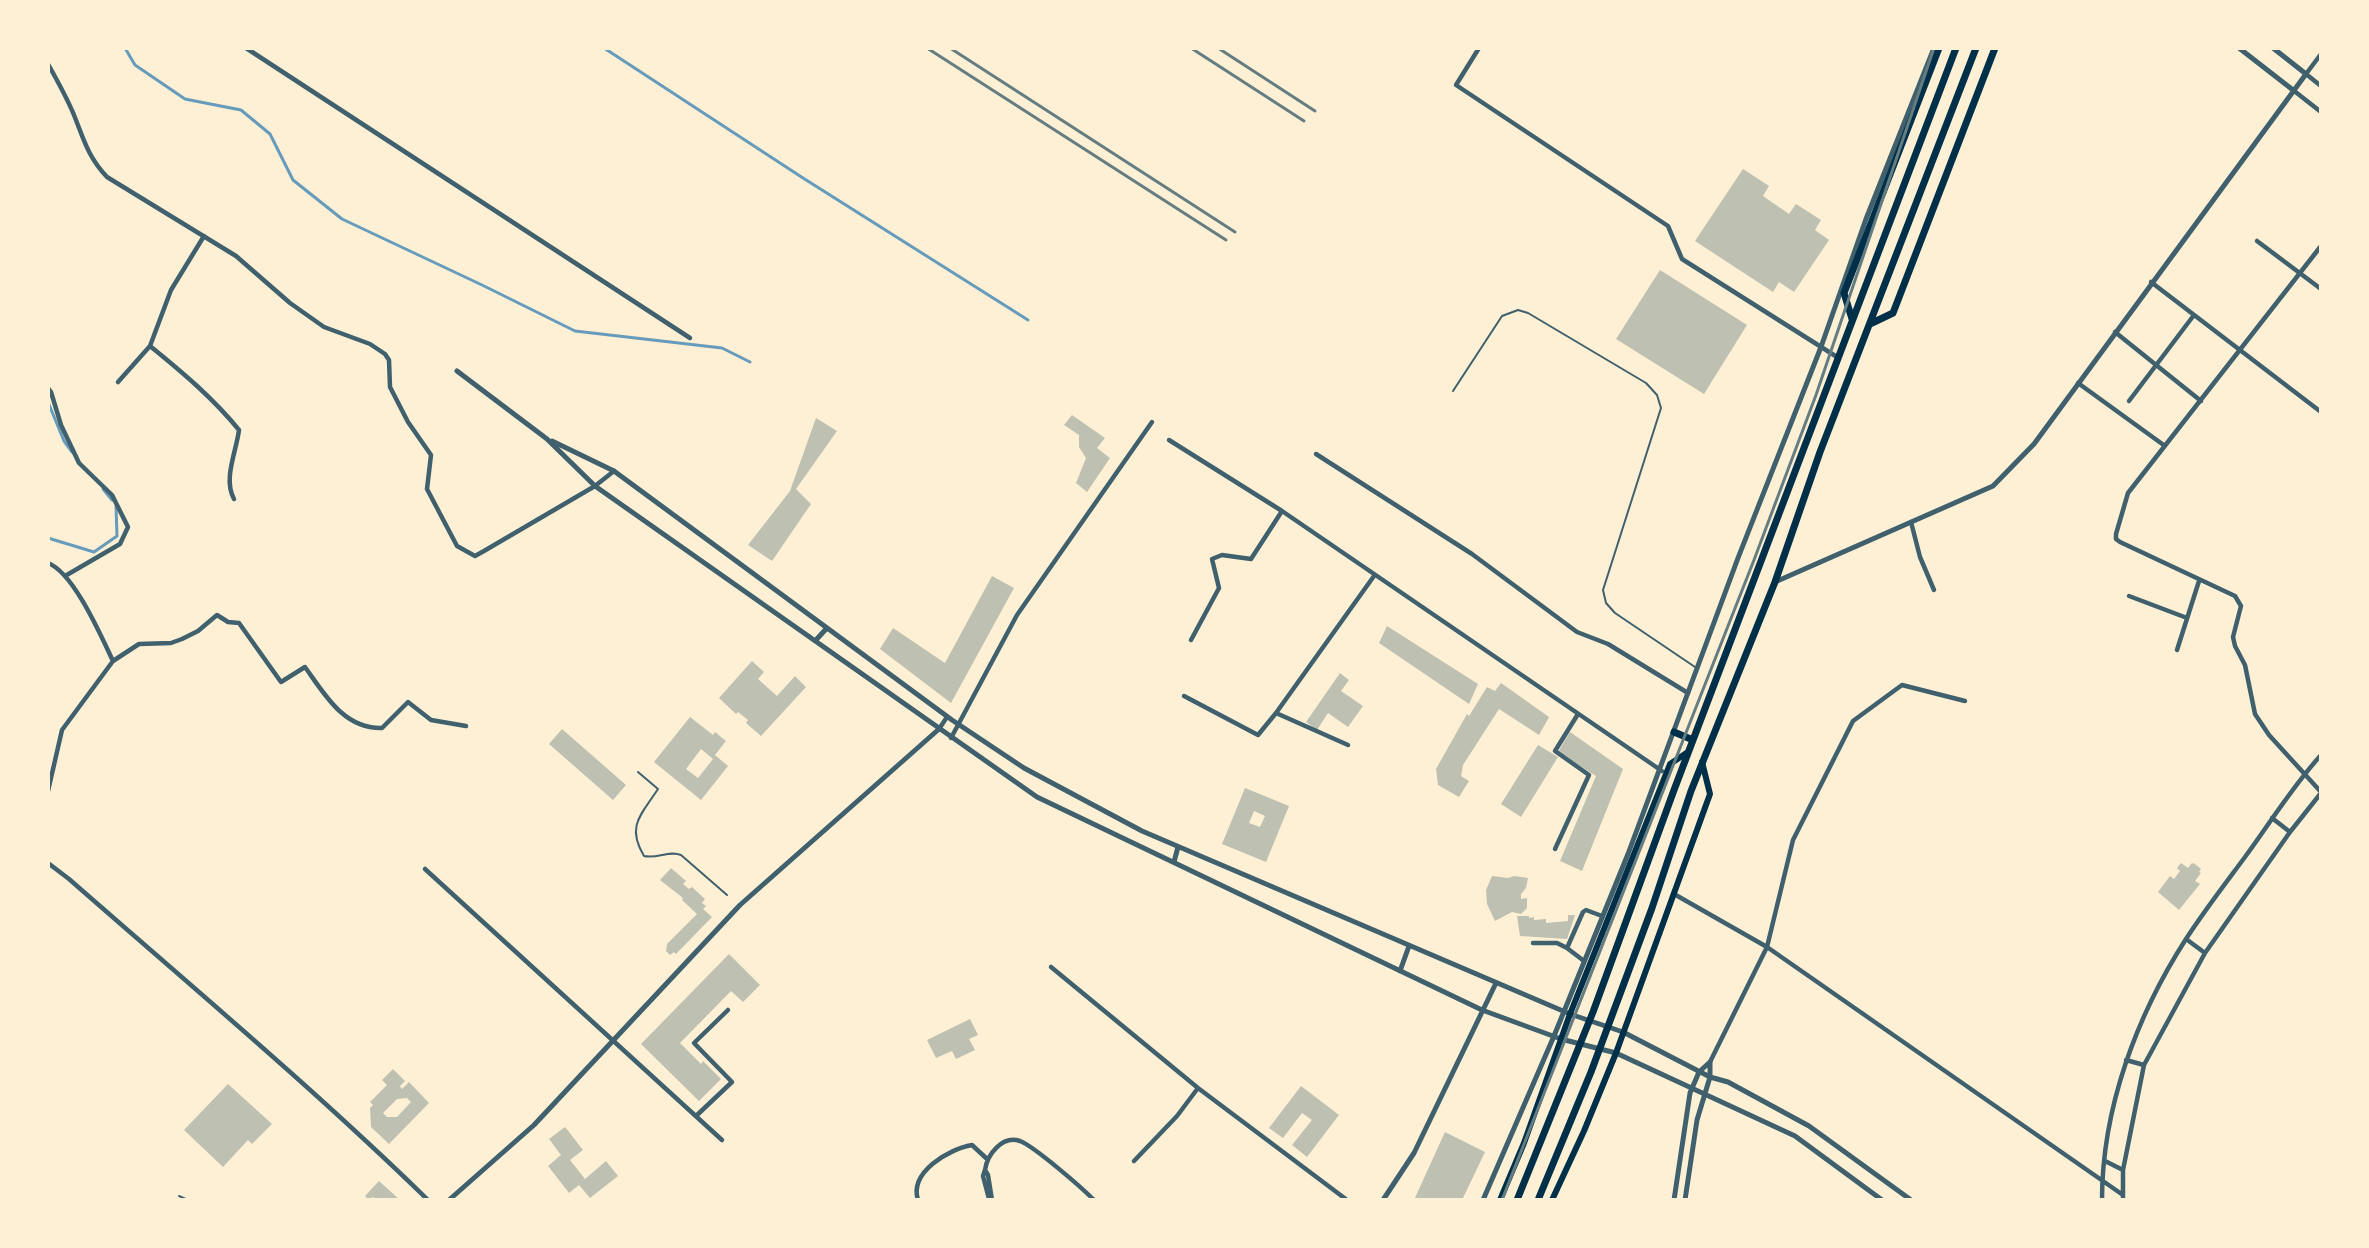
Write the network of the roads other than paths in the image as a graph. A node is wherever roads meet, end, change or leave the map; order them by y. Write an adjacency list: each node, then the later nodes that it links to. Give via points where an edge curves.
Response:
1 (246, 48): 26 (street)
2 (1479, 48): 28 (street, via 1456,85 1668,226 1682,259)
3 (1934, 48): 28 (street, via 1866,219)
4 (1940, 48): 23 (highway, via 1844,293)
5 (1956, 48): 23 (highway)
6 (1976, 48): 24 (highway)
7 (1995, 48): 24 (highway, via 1893,313)
8 (2239, 48): 14 (street)
9 (2273, 48): 12 (street)
10 (2321, 54): 12 (street)
11 (48, 64): 16 (street, via 94,164 123,189)
12 (2306, 74): 13 (street); 14 (street)
13 (2321, 86)
14 (2293, 90): 15 (street); 20 (street)
15 (2321, 112)
16 (204, 236): 27 (street, via 171,291); 46 (street, via 236,256 324,327 370,344 385,354 389,360 390,387 431,455 427,489 463,551 475,556)
17 (2257, 241): 19 (street)
18 (2321, 246): 19 (street)
19 (2300, 273): 21 (street); 29 (street)
20 (2151, 282): 22 (street); 25 (street)
21 (2321, 288)
22 (2194, 315): 29 (street); 31 (street)
23 (1852, 319): 30 (highway)
24 (1870, 324): 54 (highway)
25 (2115, 332): 31 (street); 34 (street)
26 (690, 338)
27 (150, 346): 33 (street); 47 (street, via 188,376 239,430 229,477)
28 (1821, 348): 30 (street); 63 (street)
29 (2241, 350): 38 (street); 39 (street)
30 (1837, 357): 75 (highway)
31 (2156, 365): 37 (street); 38 (street)
32 (457, 371): 41 (street)
33 (118, 382)
34 (2078, 383): 43 (street); 49 (street, via 2034,444 1993,486)
35 (48, 388): 51 (street, via 79,462 112,495 128,527 120,544)
36 (1453, 391): 63 (lane, via 1502,316 1518,310 1646,383 1657,395 1661,408 1603,590 1606,603 1615,613)
37 (2129, 401)
38 (2201, 401): 43 (street)
39 (2321, 412)
40 (1152, 423): 70 (street, via 1017,615)
41 (547, 439): 45 (street); 46 (street)
42 (1168, 440): 48 (street)
43 (2165, 446): 53 (street, via 2128,493 2116,539)
44 (1316, 454): 64 (street, via 1472,554 1577,632 1608,644)
45 (614, 471): 46 (street); 58 (street)
46 (595, 486): 60 (street)
47 (234, 499)
48 (1282, 512): 52 (street); 59 (street, via 1251,560 1222,555 1212,560 1219,588)
49 (1911, 522): 54 (street); 55 (street)
50 (48, 563): 51 (street)
51 (65, 576): 62 (street, via 84,602)
52 (1374, 576): 67 (street); 68 (street)
53 (2199, 581): 57 (street); 82 (street, via 2240,601 2233,637 2245,665 2255,714)
54 (1774, 582): 79 (highway)
55 (1934, 590)
56 (2129, 596): 57 (street)
57 (2187, 618): 61 (street)
58 (827, 628): 60 (street); 69 (street)
59 (1191, 640)
60 (815, 641): 72 (street)
61 (2177, 650)
62 (113, 661): 71 (street, via 139,644 182,639 217,615 239,623 281,681 305,667 331,704 352,721 372,729 382,728 408,702 431,720); 83 (street, via 62,730)
63 (1698, 668): 64 (street)
64 (1688, 693): 73 (street)
65 (1184, 696): 67 (street, via 1257,735)
66 (1965, 701): 98 (street, via 1902,685 1853,721 1793,840)
67 (1276, 713): 76 (street)
68 (1578, 714): 81 (street); 88 (street, via 1555,751 1589,775)
69 (947, 717): 70 (street); 72 (street)
70 (957, 724): 74 (street); 87 (street, via 1024,768)
71 (466, 726)
72 (939, 729): 74 (street); 111 (street, via 740,905)
73 (1674, 732): 75 (highway); 81 (street)
74 (951, 738): 89 (street, via 1037,797)
75 (1693, 740): 77 (highway)
76 (1348, 745)
77 (1688, 752): 81 (main road); 142 (highway, via 1593,1012)
78 (2321, 755): 82 (street)
79 (1702, 761): 92 (main road, via 1710,794); 143 (highway, via 1591,1072)
80 (638, 772): 93 (lane, via 658,789 636,830 635,841 644,856 653,858 674,852 681,855)
81 (1663, 772): 94 (street); 107 (main road)
82 (2304, 774): 84 (street); 85 (street)
83 (48, 791)
84 (2321, 793): 86 (street)
85 (2272, 818): 86 (street); 95 (street)
86 (2290, 832): 100 (street)
87 (1178, 847): 89 (street); 97 (street)
88 (1555, 849)
89 (1174, 862): 103 (street)
90 (48, 864): 133 (street, via 247,1034)
91 (425, 869): 111 (street)
92 (1674, 894): 98 (street); 108 (main road)
93 (727, 896)
94 (1602, 916): 99 (street, via 1583,912); 101 (street)
95 (2186, 939): 100 (street); 113 (street, via 2148,1008)
96 (1533, 943): 99 (street, via 1557,943)
97 (1409, 946): 103 (street); 104 (street)
98 (1767, 947): 114 (street); 129 (street)
99 (1567, 948): 101 (street)
100 (2205, 953): 115 (street)
101 (1584, 961): 107 (street)
102 (1051, 967): 118 (street)
103 (1400, 971): 106 (street)
104 (1496, 983): 106 (street); 107 (street)
105 (728, 1010): 121 (street, via 694,1043 732,1082)
106 (1482, 1010): 109 (street); 139 (street, via 1414,1153)
107 (1567, 1013): 108 (street); 109 (street); 110 (main road)
108 (1623, 1032): 112 (main road); 116 (street)
109 (1554, 1036): 110 (street); 140 (street)
110 (1562, 1039): 112 (street); 141 (main road)
111 (612, 1041): 121 (street); 134 (street, via 534,1125)
112 (1616, 1053): 119 (street); 144 (main road)
113 (2126, 1060): 115 (street); 125 (street)
114 (1710, 1062): 116 (street); 117 (street)
115 (2144, 1065): 128 (street)
116 (1699, 1072): 117 (street); 119 (street)
117 (1710, 1077): 120 (street); 148 (street, via 1728,1082 1809,1126)
118 (1198, 1088): 124 (street); 138 (street)
119 (1692, 1089): 120 (street); 126 (street)
120 (1704, 1094): 127 (street); 147 (street, via 1795,1136)
121 (696, 1116): 122 (street)
122 (722, 1140)
123 (986, 1158): 135 (street, via 972,1145 953,1151 926,1170 918,1182); 136 (street); 137 (street, via 1002,1144 1020,1141)
124 (1134, 1161)
125 (2105, 1161): 128 (street); 129 (street)
126 (1678, 1168): 127 (street); 145 (street)
127 (1688, 1169): 146 (street)
128 (2123, 1170): 131 (street)
129 (2102, 1180): 131 (street); 149 (street)
130 (179, 1196): 132 (lane)
131 (2123, 1197)
132 (188, 1200)
133 (428, 1200)
134 (449, 1200)
135 (918, 1200)
136 (991, 1200)
137 (1094, 1200)
138 (1347, 1200)
139 (1383, 1200)
140 (1483, 1200)
141 (1500, 1200)
142 (1516, 1200)
143 (1538, 1200)
144 (1552, 1200)
145 (1674, 1200)
146 (1685, 1200)
147 (1882, 1200)
148 (1911, 1200)
149 (2102, 1200)

